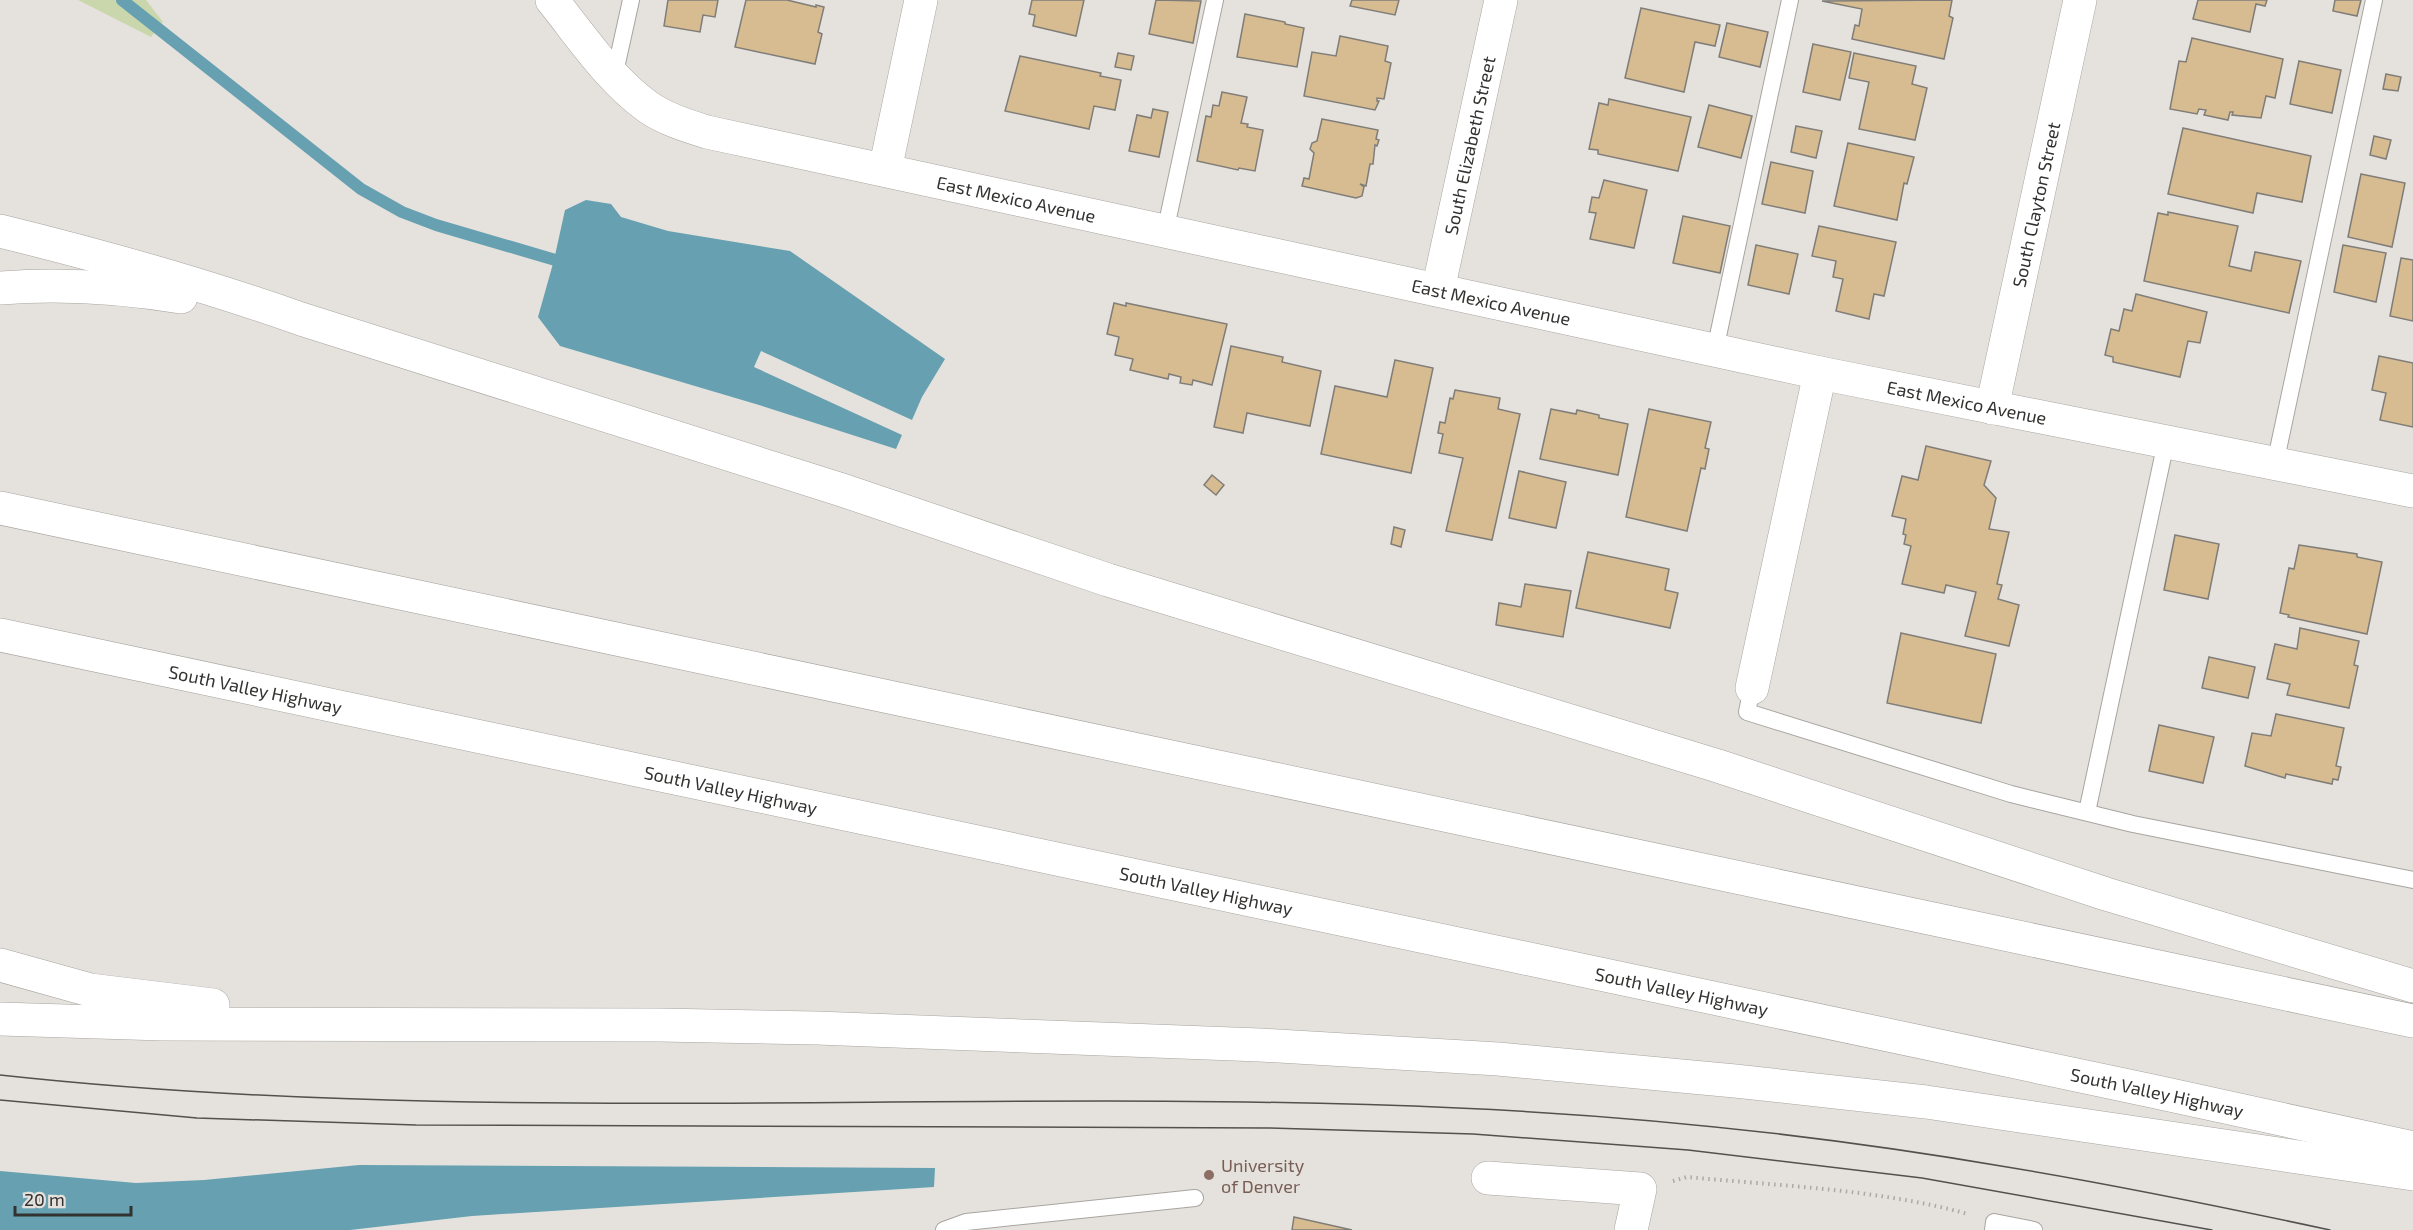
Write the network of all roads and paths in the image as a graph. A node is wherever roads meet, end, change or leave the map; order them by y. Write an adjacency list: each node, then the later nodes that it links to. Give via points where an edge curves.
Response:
1 (552, 0): 9 (main road, East Mexico Avenue)
2 (631, 0): 9 (lane)
3 (921, 0): 10 (main road)
4 (1215, 0): 12 (lane)
5 (1501, 0): 14 (main road, South Elizabeth Street)
6 (1790, 0): 16 (lane)
7 (2080, 0): 18 (main road, South Clayton Street)
8 (2374, 0): 20 (lane)
9 (605, 65): 10 (main road, East Mexico Avenue, via 648,107 683,124)
10 (885, 170): 12 (main road, East Mexico Avenue)
11 (0, 231): 15 (main road, via 147,269)
12 (1165, 232): 14 (main road, East Mexico Avenue)
13 (0, 288): 15 (main road, via 115,288)
14 (1438, 290): 16 (main road, East Mexico Avenue)
15 (301, 319): 28 (main road, via 842,490 1108,580 1718,766 2106,894)
16 (1715, 350): 17 (main road, East Mexico Avenue)
17 (1820, 373): 18 (main road, East Mexico Avenue); 24 (main road)
18 (1992, 408): 19 (main road, East Mexico Avenue)
19 (2166, 442): 20 (main road, East Mexico Avenue); 25 (lane)
20 (2275, 464): 21 (main road, East Mexico Avenue)
21 (2413, 491)
22 (0, 508): 30 (main road)
23 (0, 635): 32 (main road, South Valley Highway)
24 (1752, 688): 25 (lane, via 1747,712 2011,794)
25 (2087, 812): 26 (lane)
26 (2413, 880)
27 (0, 965): 31 (main road, via 90,990 212,1005)
28 (2413, 986)
29 (0, 1018): 31 (main road, via 175,1024)
30 (2413, 1021)
31 (659, 1025): 33 (main road, via 1248,1044 1520,1061 1926,1102)
32 (2413, 1148)
33 (2413, 1174)
34 (1488, 1178): 35 (main road)
35 (1640, 1189): 37 (path, via 1687,1177 1884,1197 1944,1208); 39 (main road)
36 (1196, 1198): 38 (lane, via 966,1222)
37 (1994, 1226): 40 (lane)
38 (944, 1230)
39 (1631, 1230)
40 (2034, 1230)

